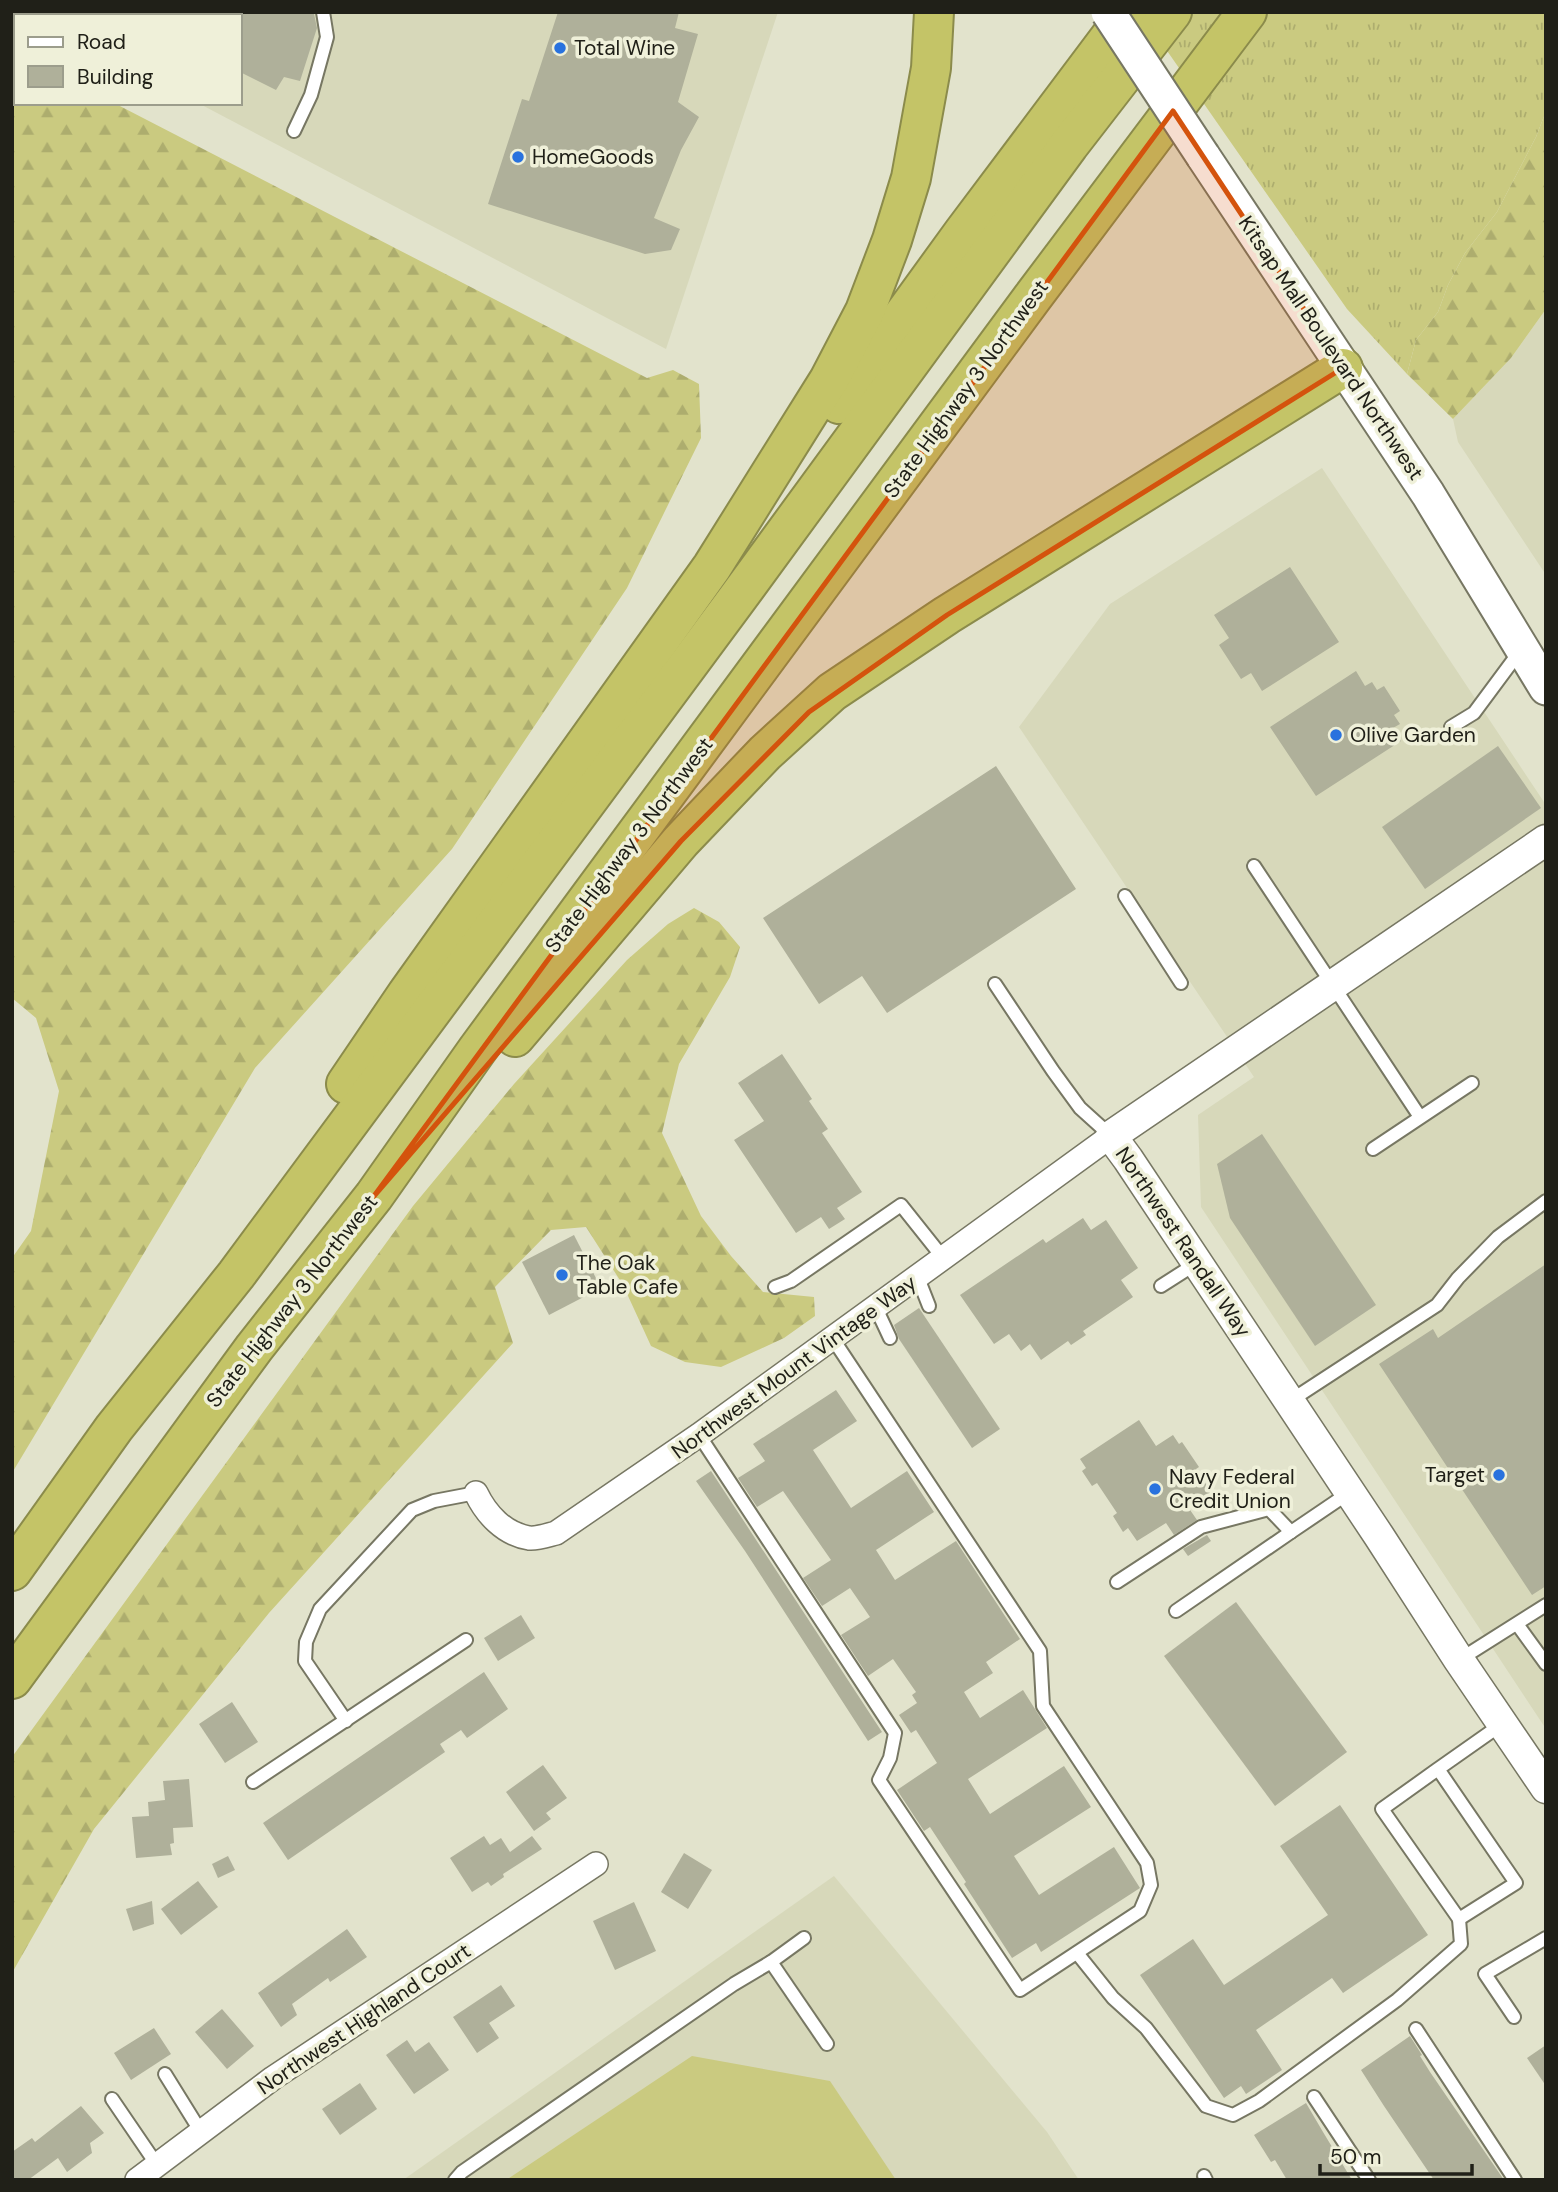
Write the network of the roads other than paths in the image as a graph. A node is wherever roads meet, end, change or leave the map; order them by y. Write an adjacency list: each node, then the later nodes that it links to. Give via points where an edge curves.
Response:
1 (323, 12): 7 (lane, via 327,37 311,95)
2 (934, 12): 9 (highway, via 930,68 911,178 865,311 829,380)
3 (1108, 12): 8 (main road, Kitsap Mall Boulevard Northwest, bridge)
4 (1129, 12): 9 (highway, via 832,414)
5 (1172, 12): 35 (highway, via 1069,145 236,1275)
6 (1247, 12): 23 (highway, State Highway 3 Northwest, via 573,920)
7 (294, 131)
8 (1343, 368): 10 (main road, Kitsap Mall Boulevard Northwest, via 1428,494); 23 (highway, via 947,615 809,712 681,841)
9 (712, 566): 35 (highway, via 407,994)
10 (1522, 649): 11 (main road, Kitsap Mall Boulevard Northwest); 12 (lane, via 1474,713)
11 (1544, 683)
12 (1451, 727)
13 (1546, 840): 18 (street, Northwest Randall Way)
14 (1254, 866): 18 (lane)
15 (1125, 896): 16 (lane)
16 (1181, 983)
17 (995, 984): 21 (lane, via 1080,1108)
18 (1332, 984): 20 (lane); 21 (street, Northwest Randall Way)
19 (1472, 1083): 20 (lane)
20 (1420, 1118): 22 (lane)
21 (1111, 1136): 25 (street, Northwest Mount Vintage Way); 26 (street, Northwest Randall Way)
22 (1373, 1149)
23 (374, 1196): 48 (highway, State Highway 3 Northwest, via 254,1348)
24 (1546, 1201): 34 (lane, via 1498,1237 1437,1305)
25 (944, 1259): 27 (street, Northwest Mount Vintage Way); 29 (lane, via 901,1205 791,1281)
26 (1197, 1263): 28 (lane); 34 (street, Northwest Randall Way)
27 (918, 1278): 30 (lane); 31 (street, Northwest Mount Vintage Way)
28 (1161, 1286)
29 (775, 1287)
30 (929, 1306)
31 (877, 1307): 32 (lane); 33 (street, Northwest Mount Vintage Way)
32 (890, 1338)
33 (833, 1339): 36 (street, Northwest Mount Vintage Way); 58 (lane, via 1040,1651 1043,1706 1147,1863 1152,1885 1140,1911)
34 (1290, 1401): 37 (street, Northwest Randall Way)
35 (114, 1428): 40 (highway)
36 (699, 1435): 38 (street, Northwest Mount Vintage Way, via 556,1534 530,1538 505,1530); 58 (lane, via 895,1733 879,1780 1020,1990)
37 (1351, 1492): 39 (lane); 46 (street, Northwest Randall Way)
38 (476, 1493): 49 (lane, via 412,1510 320,1609 306,1642 305,1661)
39 (1291, 1532): 41 (lane, via 1269,1509 1201,1527); 43 (lane)
40 (12, 1571)
41 (1117, 1582)
42 (1546, 1605): 44 (lane)
43 (1176, 1611)
44 (1517, 1624): 46 (lane); 47 (lane)
45 (466, 1640): 49 (lane)
46 (1459, 1660): 50 (street, Northwest Randall Way)
47 (1546, 1664)
48 (12, 1679)
49 (346, 1721): 52 (lane)
50 (1502, 1724): 51 (lane); 53 (street, Northwest Randall Way)
51 (1438, 1769): 55 (lane, via 1382,1809); 55 (lane, via 1516,1883)
52 (253, 1783)
53 (1546, 1788)
54 (596, 1864): 66 (street, Northwest Highland Court, via 273,2078)
55 (1459, 1919): 58 (lane, via 1461,1944 1406,1992 1259,2101 1233,2115 1206,2106 1146,2028 1113,1998)
56 (804, 1938): 59 (lane)
57 (1546, 1938): 60 (lane, via 1485,1973)
58 (1077, 1953)
59 (771, 1962): 62 (lane); 69 (lane)
60 (1514, 2017)
61 (1416, 2029): 71 (lane)
62 (827, 2044)
63 (165, 2074): 66 (lane)
64 (1314, 2097): 70 (lane)
65 (113, 2099): 67 (lane)
66 (201, 2132): 67 (street, Northwest Highland Court)
67 (157, 2165): 68 (street, Northwest Highland Court)
68 (137, 2180)
69 (456, 2180)
70 (1369, 2180)
71 (1515, 2180)

